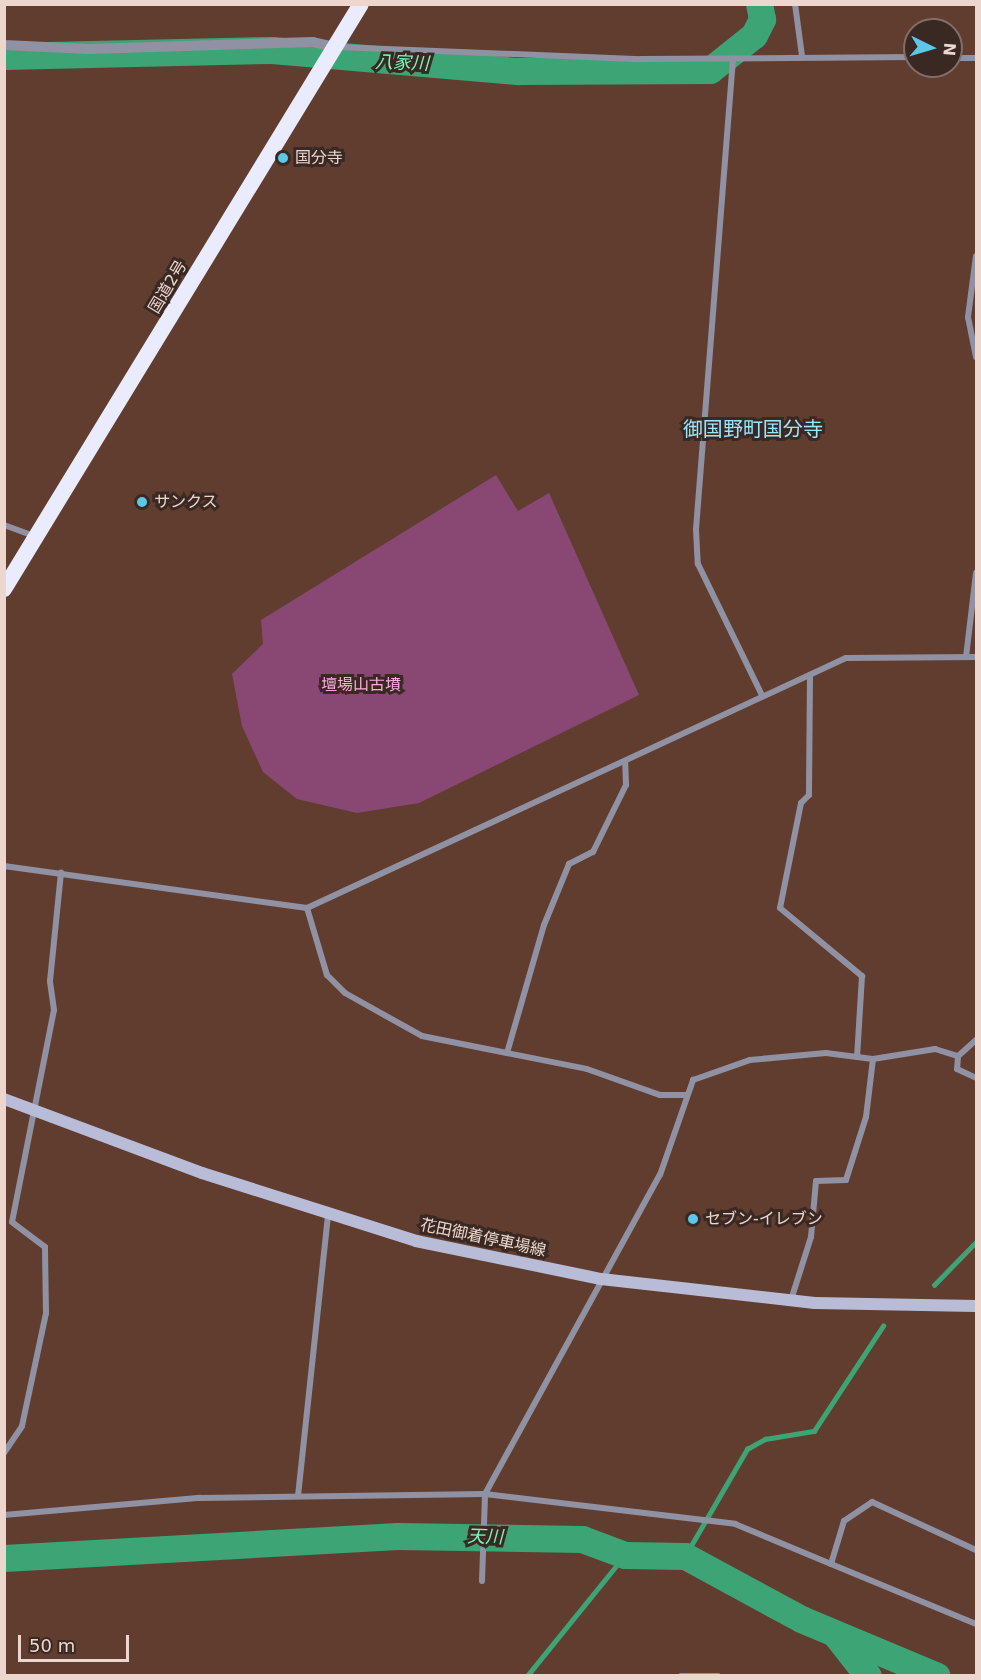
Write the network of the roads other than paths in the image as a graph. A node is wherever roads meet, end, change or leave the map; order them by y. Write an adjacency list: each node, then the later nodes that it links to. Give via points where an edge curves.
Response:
1 (361, 4): 4 (highway, 国道2号)
2 (795, 4): 5 (street)
3 (4, 45): 4 (street, via 89,49 313,42)
4 (335, 47): 7 (street); 11 (highway, 国道2号)
5 (802, 56): 6 (street); 7 (street)
6 (903, 57)
7 (733, 59): 17 (street, via 696,530 698,564)
8 (976, 256): 9 (street, via 968,317)
9 (976, 357)
10 (4, 525): 11 (street)
11 (36, 537): 13 (highway, 国道2号)
12 (976, 573): 14 (street)
13 (4, 589)
14 (966, 657): 15 (street); 16 (street, via 846,658)
15 (976, 657)
16 (810, 676): 17 (street); 25 (street, via 809,795 801,803 780,908 862,976)
17 (762, 695): 18 (street)
18 (625, 761): 21 (street); 23 (street, via 626,785 593,852 569,864 544,925)
19 (4, 866): 20 (street)
20 (61, 873): 21 (street); 30 (street, via 50,981 54,1010)
21 (307, 908): 23 (street, via 327,975 345,993 422,1036)
22 (976, 1040): 24 (street)
23 (507, 1053): 28 (street, via 587,1070 660,1095)
24 (958, 1056): 26 (street, via 935,1048); 27 (street, via 957,1069)
25 (857, 1057): 26 (street); 28 (street, via 825,1053 750,1060 693,1080)
26 (873, 1059): 33 (street, via 866,1117 846,1180 816,1181 811,1237)
27 (976, 1078)
28 (687, 1095): 32 (street, via 672,1149)
29 (4, 1100): 30 (main road, 花田御着停車場線)
30 (35, 1111): 31 (main road, 花田御着停車場線); 35 (street, via 12,1222 45,1247 46,1313 22,1426)
31 (328, 1216): 32 (main road, 花田御着停車場線, via 416,1241); 37 (street)
32 (601, 1279): 33 (main road, 花田御着停車場線); 36 (street)
33 (791, 1300): 34 (main road, 花田御着停車場線)
34 (976, 1306)
35 (4, 1453)
36 (485, 1494): 37 (street); 40 (street, via 735,1524); 41 (street)
37 (298, 1496): 38 (street)
38 (4, 1515)
39 (976, 1550): 40 (street, via 872,1502 844,1521)
40 (831, 1564): 42 (street)
41 (482, 1581)
42 (976, 1624)
43 (681, 1676): 44 (street)
44 (718, 1676)

